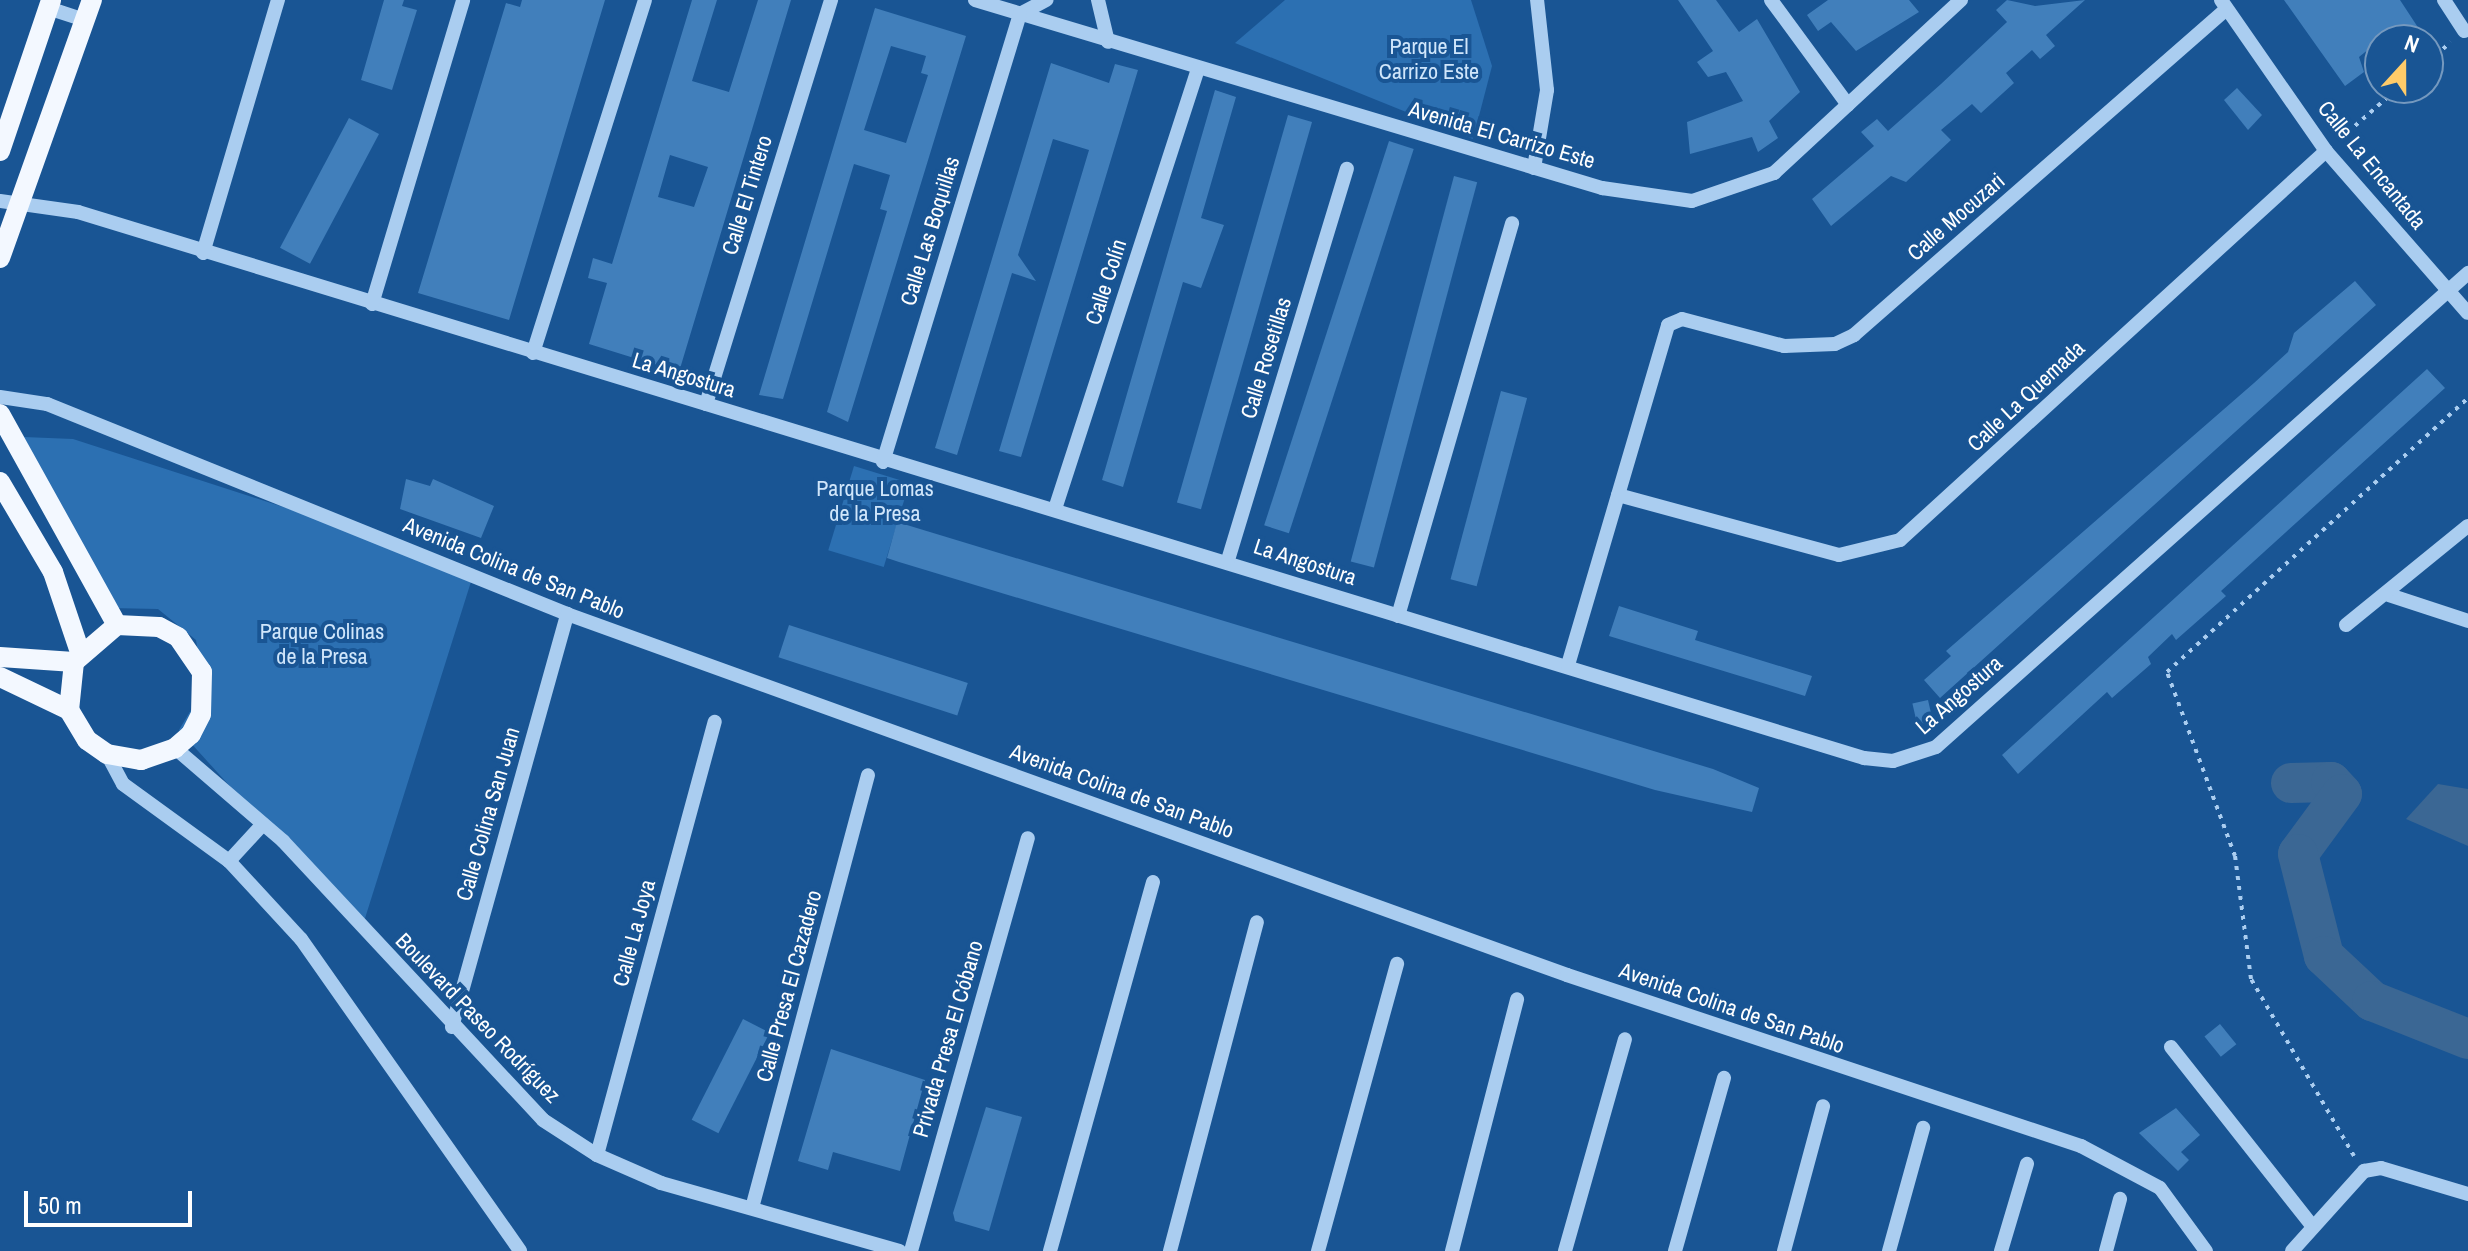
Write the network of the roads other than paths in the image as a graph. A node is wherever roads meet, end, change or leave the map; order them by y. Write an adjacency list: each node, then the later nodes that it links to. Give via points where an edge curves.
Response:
1 (278, 0): 26 (street)
2 (463, 0): 30 (street)
3 (645, 0): 32 (street)
4 (831, 0): 34 (street, Calle El Tintero)
5 (975, 0): 15 (street, Avenida El Carrizo Este)
6 (1046, 0): 15 (street)
7 (1098, 0): 17 (street)
8 (1537, 0): 22 (street, via 1547,90)
9 (1771, 0): 19 (street)
10 (1961, 0): 19 (street, Avenida El Carrizo Este)
11 (2444, 0): 16 (street)
12 (50, 4): 14 (street); 20 (main road)
13 (2224, 5): 21 (street, Calle La Encantada); 38 (street, Calle Mocuzari, via 1854,335 1835,344 1784,346 1674,320)
14 (88, 10): 24 (main road)
15 (1020, 14): 17 (street, Avenida El Carrizo Este); 36 (street, Calle Las Boquillas)
16 (2464, 31)
17 (1108, 42): 18 (street, Avenida El Carrizo Este)
18 (1198, 68): 22 (street, Avenida El Carrizo Este); 39 (street, Calle Colín)
19 (1848, 105): 22 (street, Avenida El Carrizo Este, via 1774,173 1692,201)
20 (0, 151)
21 (2326, 151): 29 (street, Calle La Encantada); 38 (street, Calle La Quemada, via 1900,540 1839,555)
22 (1534, 168)
23 (1347, 169): 41 (street, Calle Rosetillas)
24 (10, 202): 26 (street, La Angostura, via 78,212); 27 (main road)
25 (1512, 223): 44 (street)
26 (203, 253): 30 (street, La Angostura)
27 (0, 258)
28 (2468, 273): 29 (street, La Angostura)
29 (2448, 291): 31 (street, Calle La Encantada); 50 (street, La Angostura, via 1917,758 1864,758)
30 (372, 304): 32 (street, La Angostura)
31 (2468, 313)
32 (533, 353): 34 (street, La Angostura)
33 (0, 397): 43 (street, Avenida Colina de San Pablo, via 47,404)
34 (706, 404): 36 (street, La Angostura)
35 (0, 414): 46 (main road)
36 (883, 462): 39 (street, La Angostura)
37 (0, 482): 49 (main road, via 53,572)
38 (1618, 495): 50 (street)
39 (1055, 509): 41 (street, La Angostura)
40 (2468, 526): 42 (street)
41 (1228, 560): 44 (street, La Angostura)
42 (2389, 595): 45 (street); 47 (street)
43 (567, 614): 64 (street, Calle Colina San Juan); 89 (street, Avenida Colina de San Pablo, via 1567,975 2081,1146 2160,1188)
44 (1398, 616): 50 (street, La Angostura)
45 (2468, 621)
46 (117, 625): 49 (main road); 54 (main road, via 159,627 198,662 201,714)
47 (2346, 625)
48 (0, 657): 49 (main road)
49 (77, 657): 52 (main road)
50 (1568, 665)
51 (0, 677): 52 (main road)
52 (69, 710): 55 (main road, via 87,740)
53 (715, 722): 70 (street, Calle La Joya)
54 (175, 748): 55 (main road, via 141,760); 57 (street, Boulevard Paseo Rodríguez)
55 (107, 754): 59 (street, via 134,794)
56 (868, 775): 74 (street, Calle Presa El Cazadero)
57 (263, 824): 59 (street); 64 (street, Boulevard Paseo Rodríguez)
58 (1028, 838): 78 (street, Privada Presa El Cóbano)
59 (229, 861): 76 (street, via 349,999)
60 (1153, 882): 79 (street)
61 (1257, 922): 80 (street)
62 (1397, 964): 81 (street)
63 (1517, 999): 82 (street)
64 (452, 1027): 70 (street, Boulevard Paseo Rodríguez, via 543,1120)
65 (1625, 1039): 83 (street)
66 (2171, 1047): 75 (street)
67 (1724, 1078): 84 (street)
68 (1823, 1106): 85 (street)
69 (1923, 1128): 86 (street)
70 (597, 1155): 74 (street, Boulevard Paseo Rodríguez)
71 (2027, 1164): 87 (street)
72 (2468, 1194): 75 (street, via 2381,1168 2364,1171)
73 (2120, 1199): 88 (street)
74 (752, 1208): 77 (street, Boulevard Paseo Rodríguez)
75 (2313, 1227): 90 (street)
76 (520, 1251)
77 (900, 1251)
78 (911, 1251)
79 (1050, 1251)
80 (1170, 1251)
81 (1318, 1251)
82 (1452, 1251)
83 (1565, 1251)
84 (1675, 1251)
85 (1784, 1251)
86 (1889, 1251)
87 (2001, 1251)
88 (2106, 1251)
89 (2206, 1251)
90 (2292, 1251)

